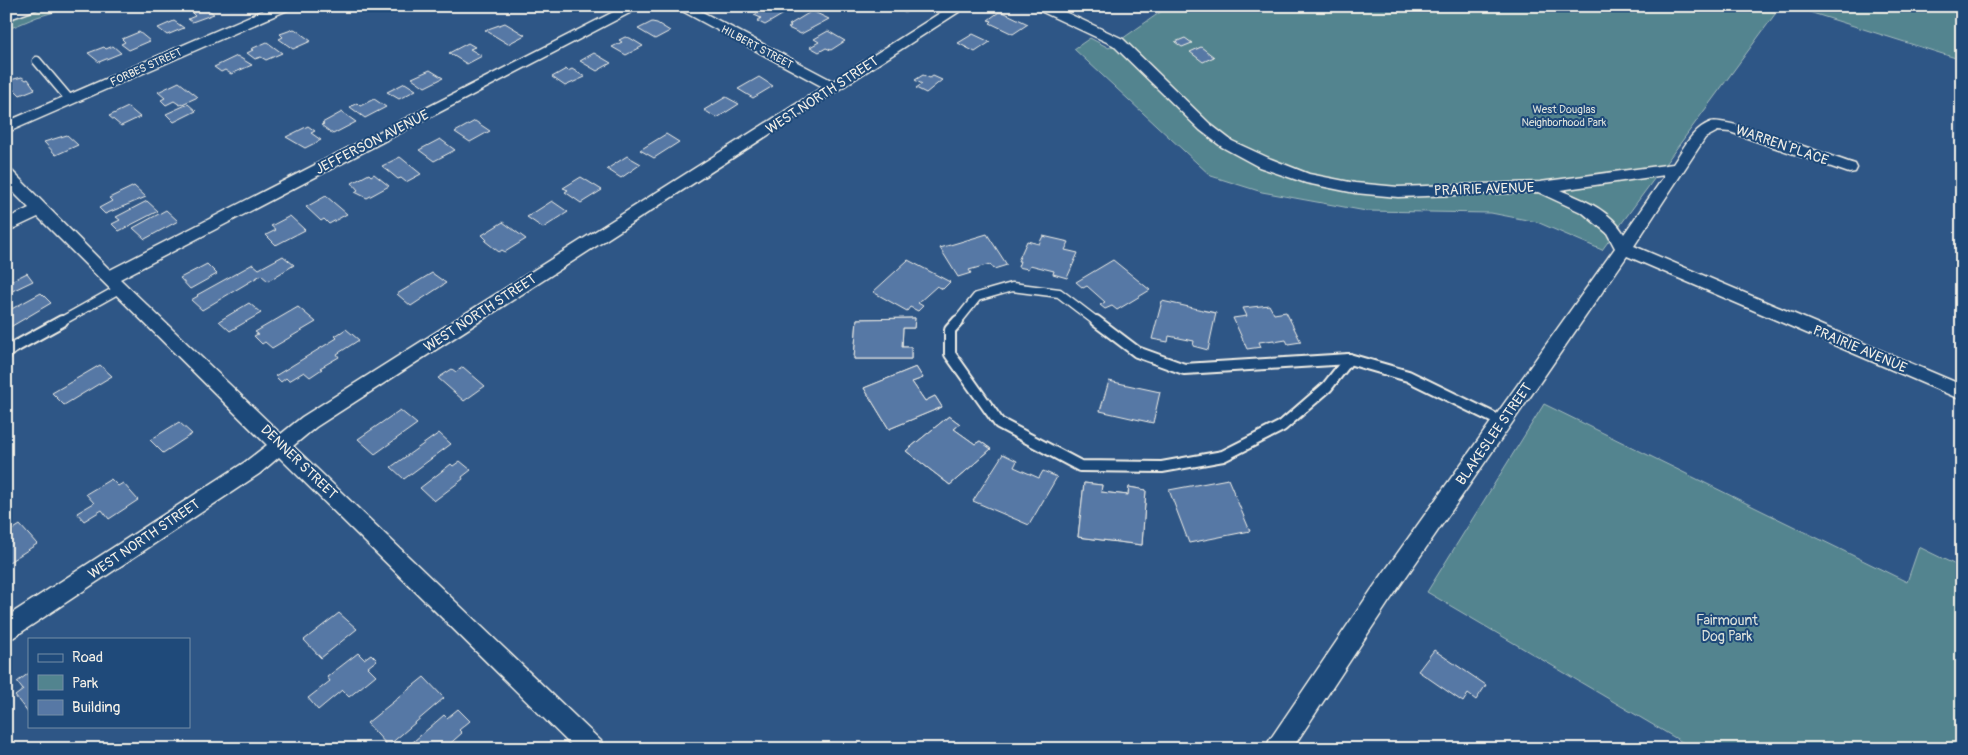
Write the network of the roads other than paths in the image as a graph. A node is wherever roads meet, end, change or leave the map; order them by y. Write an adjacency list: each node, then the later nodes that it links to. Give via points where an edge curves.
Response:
1 (34, 6): 7 (lane)
2 (285, 6): 10 (street, FORBES STREET)
3 (636, 6): 20 (street, JEFFERSON AVENUE)
4 (680, 6): 9 (street, HILBERT STREET)
5 (961, 6): 9 (street, WEST NORTH STREET)
6 (1041, 6): 16 (street, PRAIRIE AVENUE, via 1118,42 1205,127 1227,144 1285,172 1355,188 1398,192)
7 (6, 16)
8 (38, 61): 10 (lane)
9 (834, 88): 25 (street, WEST NORTH STREET, via 318,417)
10 (70, 100): 12 (street, FORBES STREET)
11 (1715, 126): 13 (street, BLAKESLEE STREET, via 1700,135); 14 (street, WARREN PLACE, via 1732,128)
12 (6, 128)
13 (1676, 168): 16 (street); 19 (street, BLAKESLEE STREET)
14 (1849, 168)
15 (6, 175): 17 (street, DENNER STREET)
16 (1540, 187): 19 (street, PRAIRIE AVENUE, via 1589,210 1612,229)
17 (40, 210): 18 (street); 20 (street, DENNER STREET)
18 (6, 226)
19 (1624, 248): 23 (street, PRAIRIE AVENUE); 24 (street, BLAKESLEE STREET)
20 (114, 284): 21 (lane); 25 (street, DENNER STREET)
21 (6, 354)
22 (1349, 359): 22 (lane, via 1327,387 1282,426 1223,456 1162,467 1080,466 999,423 950,354 950,330 976,297 1012,287 1059,292 1137,352 1184,369); 24 (lane, via 1408,376)
23 (1962, 393)
24 (1502, 422): 28 (street, BLAKESLEE STREET)
25 (281, 445): 26 (street, WEST NORTH STREET, via 252,468); 27 (street, DENNER STREET)
26 (6, 630)
27 (592, 749)
28 (1278, 749)

